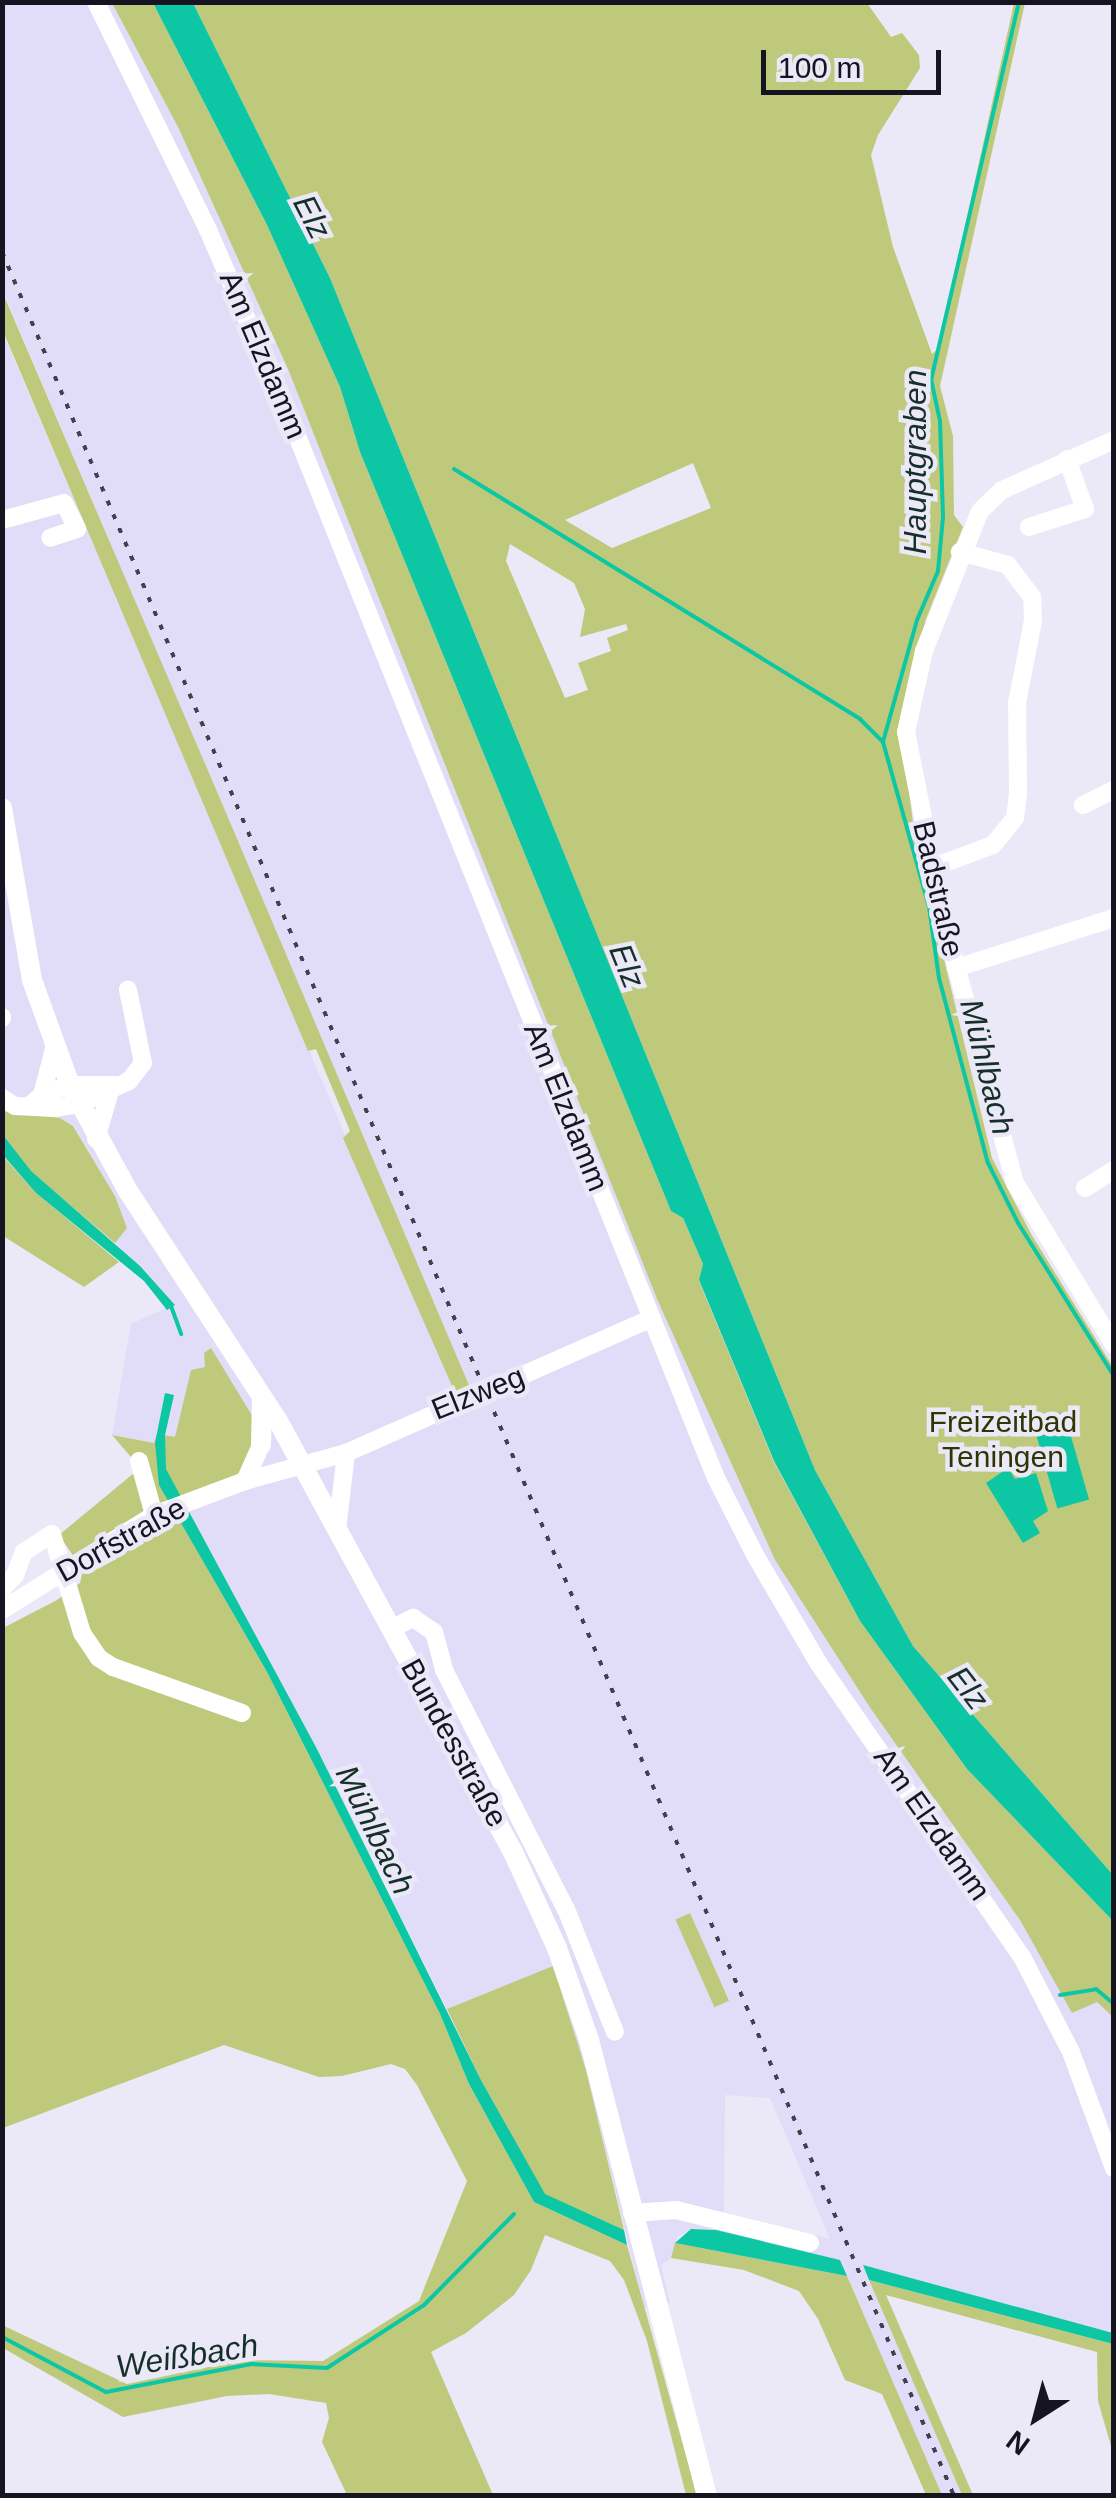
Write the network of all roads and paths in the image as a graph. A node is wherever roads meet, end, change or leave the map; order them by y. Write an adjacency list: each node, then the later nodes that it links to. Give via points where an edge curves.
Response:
1 (96, 2): 23 (street, Am Elzdamm, via 285,406)
2 (1114, 440): 3 (street, Badstraße)
3 (1067, 459): 5 (street, via 1085,509); 7 (street, Badstraße, via 1002,490)
4 (2, 520): 6 (street, via 64,503 77,529)
5 (1029, 527)
6 (50, 538)
7 (960, 552): 11 (street, Badstraße, via 924,651 906,732); 11 (street, via 1008,565 1032,598 1017,702 1018,794 1015,818 993,845)
8 (1114, 790): 9 (street)
9 (1083, 805)
10 (2, 808): 15 (main road, Bundesstraße, via 23,940)
11 (930, 868): 13 (street, Badstraße)
12 (1114, 918): 13 (street)
13 (956, 968): 24 (street, Badstraße, via 1014,1183)
14 (128, 990): 16 (street, via 143,1064)
15 (54, 1048): 17 (main road, Bundesstraße); 19 (street)
16 (113, 1088): 17 (street); 20 (street)
17 (74, 1094): 19 (street); 20 (main road, Bundesstraße)
18 (2, 1098): 19 (street, via 9,1104)
19 (35, 1101)
20 (96, 1139): 25 (main road, Bundesstraße)
21 (1114, 1170): 22 (street)
22 (1086, 1188)
23 (652, 1318): 27 (street, Elzweg); 39 (street, Am Elzdamm, via 754,1556 820,1664 1022,1957 1071,2052)
24 (1114, 1345)
25 (262, 1395): 26 (main road); 29 (main road, Bundesstraße)
26 (261, 1446): 30 (street)
27 (346, 1453): 29 (street, Elzweg); 32 (street)
28 (139, 1461): 31 (street)
29 (302, 1465): 30 (street, Dorfstraße); 32 (main road, Bundesstraße)
30 (244, 1481): 31 (street, Dorfstraße)
31 (170, 1509): 33 (street, Dorfstraße)
32 (337, 1530): 36 (main road, Bundesstraße)
33 (64, 1570): 34 (street, Dorfstraße, via 52,1534 24,1552); 35 (street, Dorfstraße); 37 (street, via 82,1633 99,1658)
34 (2, 1589)
35 (2, 1610)
36 (391, 1629): 38 (street, via 413,1618 434,1632 444,1670 566,1910); 40 (main road, Bundesstraße, via 513,1852 557,1948 589,2040)
37 (242, 1713)
38 (615, 2032)
39 (1114, 2168)
40 (632, 2213): 41 (street, via 676,2210); 42 (main road, Bundesstraße)
41 (810, 2243)
42 (708, 2496)

